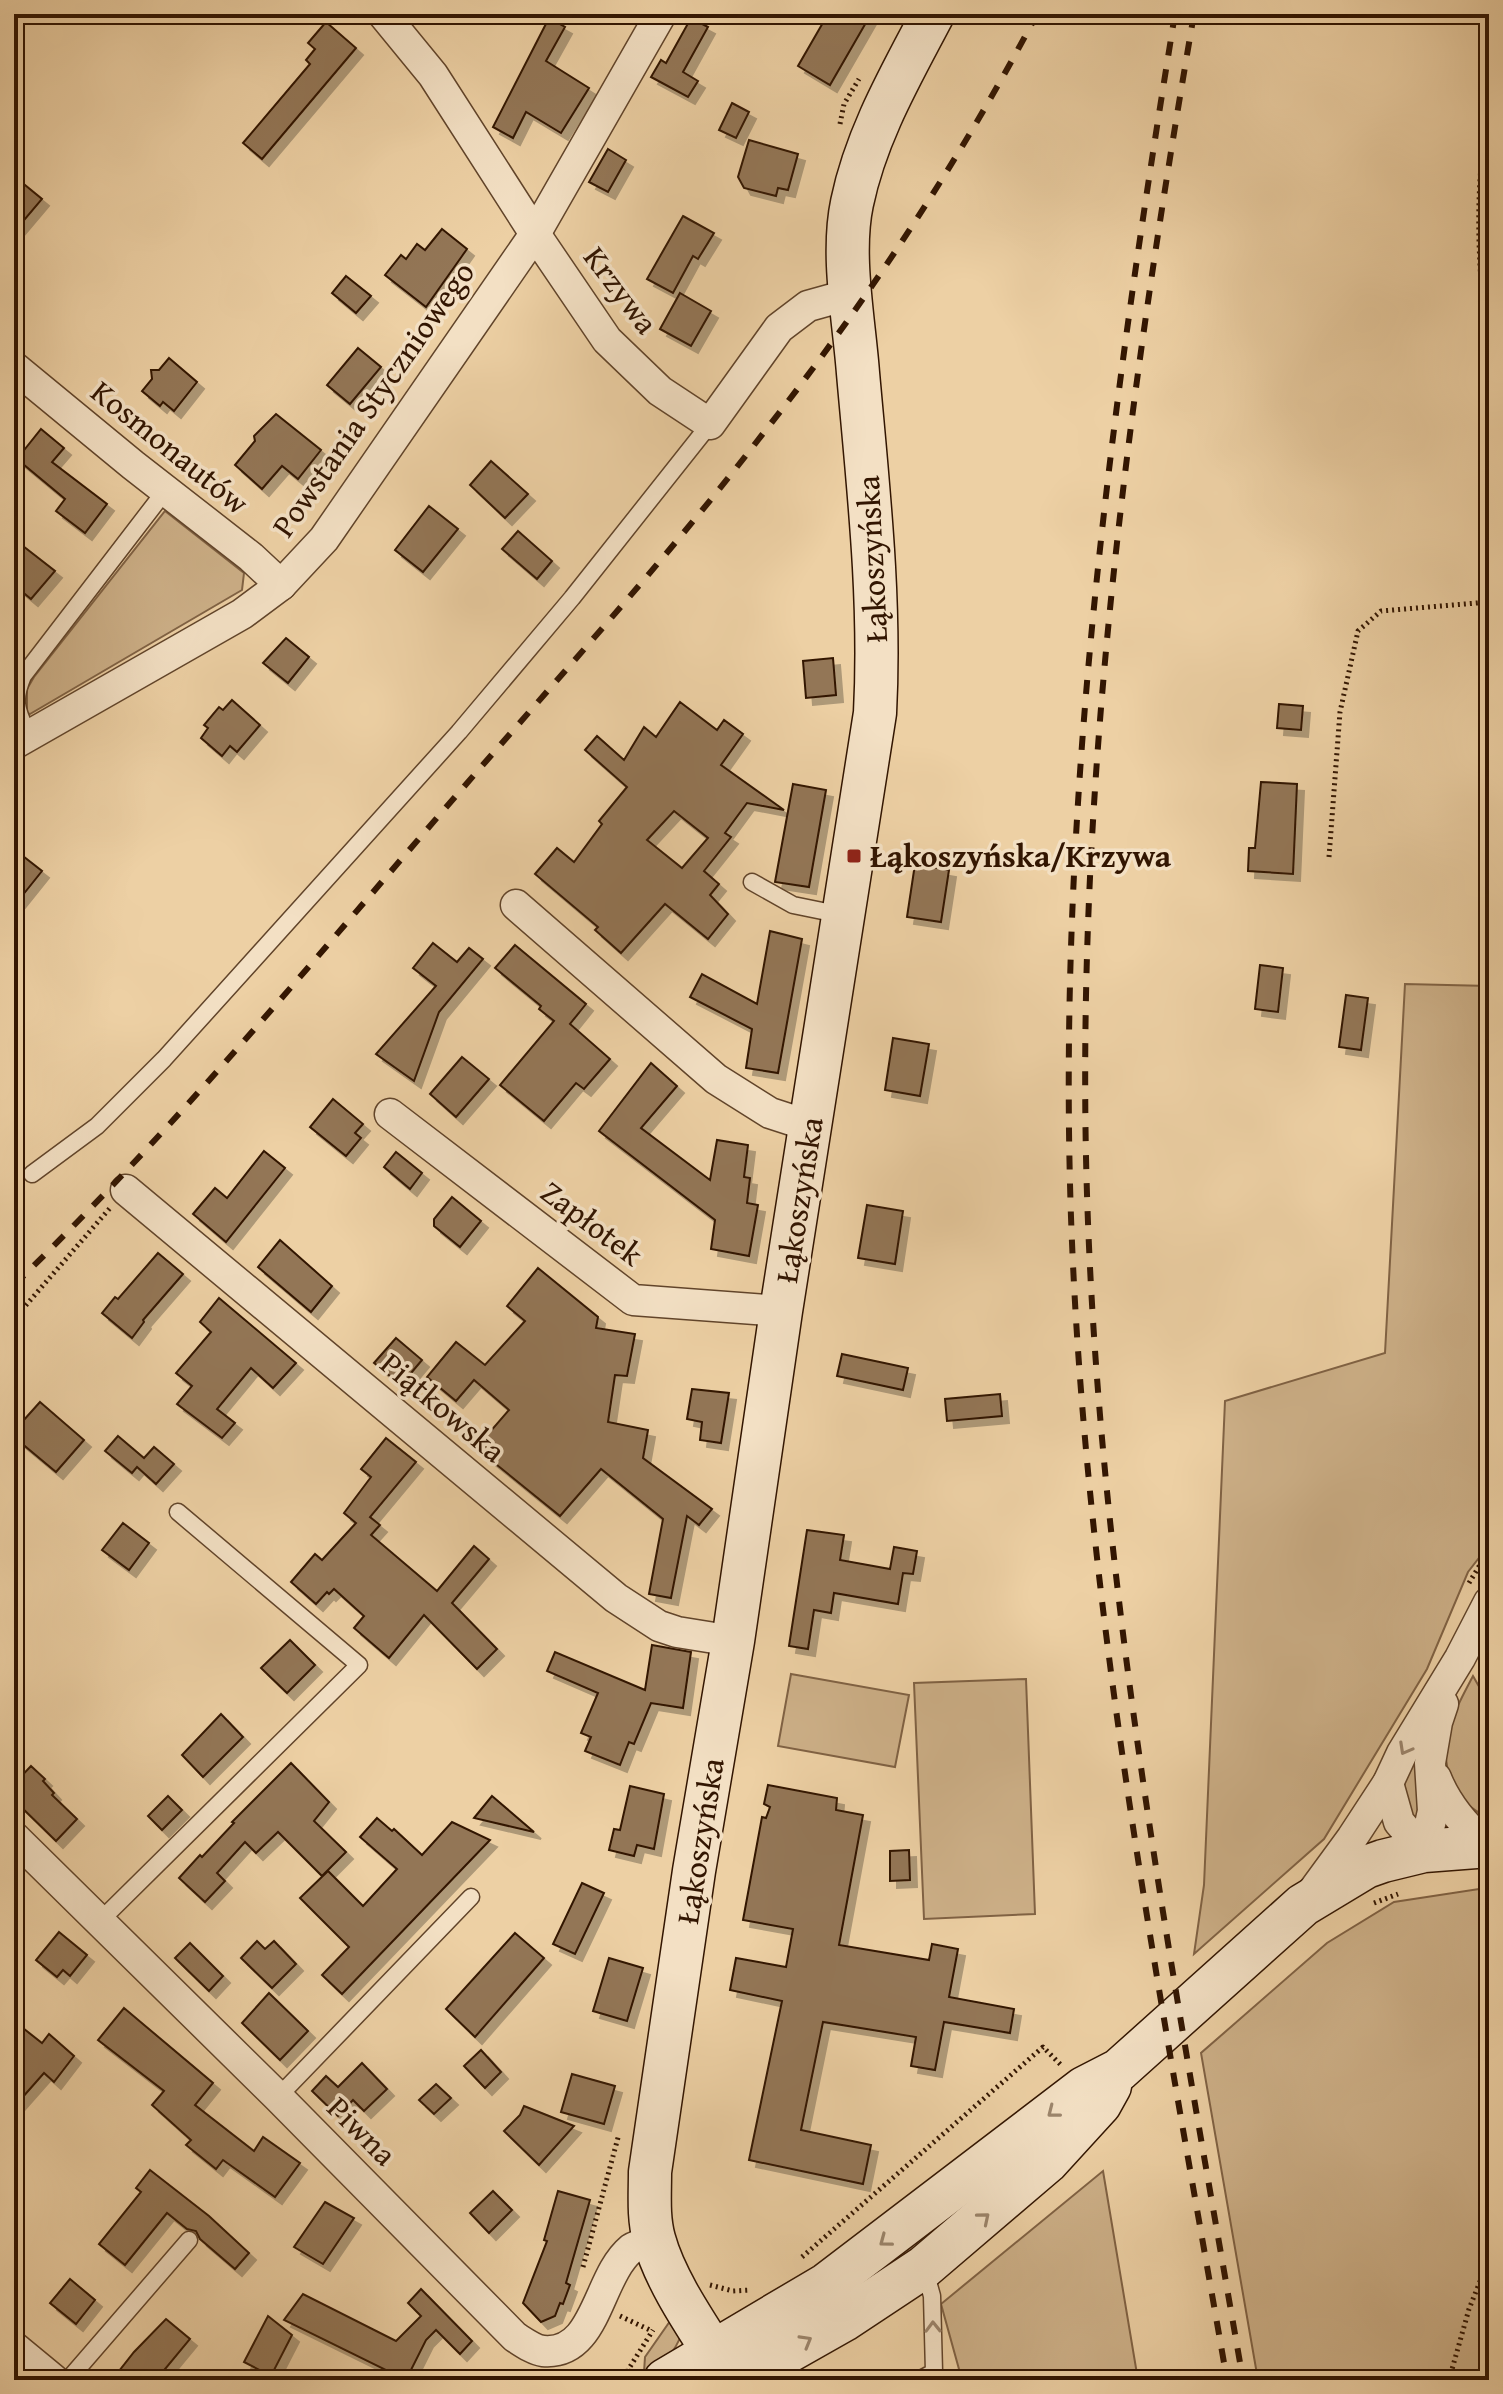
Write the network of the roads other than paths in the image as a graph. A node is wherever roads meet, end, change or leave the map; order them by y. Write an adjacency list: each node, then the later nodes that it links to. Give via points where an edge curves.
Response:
1 (383, 14): 4 (street, Krzywa, via 433,75)
2 (661, 14): 4 (street, Powstania Styczniowego)
3 (933, 14): 5 (street, Łąkoszyńska, via 885,107 860,172 849,223)
4 (535, 234): 7 (street, Krzywa, via 607,340 660,391); 9 (street, Powstania Styczniowego, via 324,539)
5 (851, 294): 7 (street, via 808,306 779,328); 13 (street, Łąkoszyńska, via 878,656 875,713)
6 (14, 367): 8 (street, Kosmonautów)
7 (710, 424): 16 (lane, via 459,732 174,1048 97,1126)
8 (165, 491): 9 (street, Kosmonautów); 10 (lane, via 23,676 16,693)
9 (281, 585): 10 (street, Powstania Styczniowego, via 242,614)
10 (21, 739)
11 (752, 882): 13 (lane, via 793,905)
12 (516, 905): 15 (street, via 716,1079 770,1113)
13 (844, 916): 15 (street, Łąkoszyńska)
14 (390, 1114): 18 (street, Zapłotek, via 633,1300)
15 (810, 1126): 18 (street, Łąkoszyńska)
16 (32, 1174)
17 (126, 1190): 21 (street, Piątkowska, via 616,1598 659,1626)
18 (781, 1311): 21 (street, Łąkoszyńska)
19 (178, 1512): 30 (lane, via 359,1665)
20 (1489, 1602): 22 (street)
21 (733, 1641): 34 (street, Łąkoszyńska, via 650,2172 649,2214)
22 (1460, 1658): 23 (street, via 1437,1722); 24 (street, one-way to 24)
23 (1430, 1763): 26 (street, via 1458,1818); 27 (street, via 1433,1811)
24 (1388, 1783): 27 (street, via 1399,1822); 29 (street)
25 (14, 1837): 30 (street, Piwna)
26 (1488, 1846): 27 (street)
27 (1424, 1851): 29 (street, via 1366,1867)
28 (471, 1897): 32 (lane)
29 (1303, 1905): 31 (street)
30 (100, 1921): 32 (street, Piwna)
31 (1119, 2070): 35 (street, one-way to 31, via 1047,2162 1100,2104); 37 (street, one-way to 37, via 1084,2088 827,2284)
32 (278, 2097): 34 (street, Piwna, via 515,2337 541,2351 577,2342 610,2273 633,2247)
33 (189, 2240): 40 (lane)
34 (655, 2241): 37 (street, Łąkoszyńska, via 666,2270)
35 (924, 2267): 37 (street, one-way to 35, via 844,2320); 41 (lane, one-way to 35, via 934,2372 932,2296)
36 (14, 2347): 39 (street)
37 (728, 2371): 38 (street)
38 (647, 2375)
39 (54, 2380)
40 (68, 2380)
41 (919, 2380)

